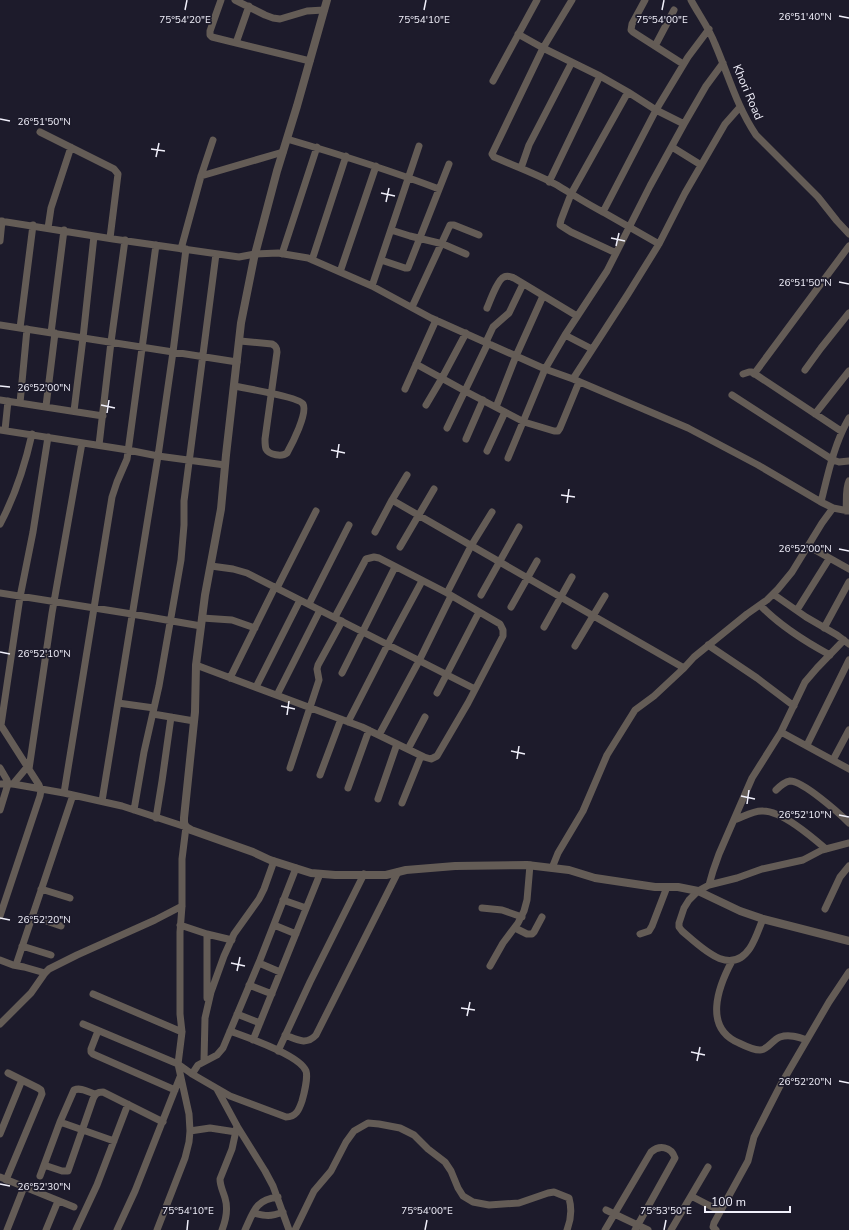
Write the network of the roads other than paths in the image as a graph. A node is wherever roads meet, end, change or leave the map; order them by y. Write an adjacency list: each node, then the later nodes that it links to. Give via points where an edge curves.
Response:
1 (221, 0): 13 (street, via 210,35)
2 (235, 0): 8 (street)
3 (327, 0): 9 (street)
4 (537, 0): 12 (street)
5 (572, 0): 15 (street)
6 (645, 0): 14 (street, via 631,30)
7 (691, 0): 11 (street, Khori Road)
8 (249, 6): 9 (street, via 265,15 280,19 307,11); 13 (street)
9 (324, 10): 16 (street)
10 (674, 10): 14 (street)
11 (709, 29): 18 (street, Khori Road); 19 (street)
12 (518, 34): 15 (street); 21 (street)
13 (236, 43): 16 (street)
14 (655, 46): 19 (street)
15 (544, 48): 17 (street); 38 (street, via 492,154)
16 (310, 61): 27 (street)
17 (572, 62): 20 (street); 38 (street, via 529,145)
18 (724, 63): 23 (street, Khori Road); 25 (street, via 706,86)
19 (683, 64): 24 (street)
20 (600, 76): 22 (street); 41 (street)
21 (493, 81)
22 (628, 92): 24 (street); 43 (street)
23 (740, 107): 36 (street, via 725,124); 51 (street, Khori Road, via 756,135 818,197)
24 (656, 110): 25 (street); 44 (street)
25 (684, 124): 32 (street)
26 (40, 132): 30 (street)
27 (287, 139): 31 (street); 33 (street)
28 (213, 140): 39 (street)
29 (419, 146): 40 (street)
30 (71, 147): 48 (street, via 51,208); 54 (street, via 114,169 118,174)
31 (317, 147): 34 (street); 66 (street)
32 (672, 147): 36 (street); 47 (street)
33 (283, 152): 39 (street); 65 (street)
34 (346, 156): 37 (street); 68 (street)
35 (449, 164): 42 (street)
36 (701, 165): 59 (street)
37 (376, 166): 40 (street); 70 (street)
38 (520, 168): 41 (street)
39 (201, 176): 62 (street)
40 (409, 177): 42 (street); 50 (street)
41 (549, 182): 43 (street)
42 (439, 189): 55 (street)
43 (571, 194): 44 (street); 63 (street, via 560,225)
44 (603, 212): 47 (street)
45 (1, 221): 46 (street); 57 (street)
46 (33, 225): 48 (street); 80 (street)
47 (630, 227): 59 (street); 63 (street)
48 (48, 228): 49 (street)
49 (64, 230): 53 (street); 81 (street)
50 (391, 230): 55 (street); 69 (street)
51 (849, 234)
52 (479, 235): 58 (street, via 450,225)
53 (94, 236): 54 (street); 84 (street)
54 (110, 238): 56 (street)
55 (420, 238): 58 (street); 69 (street, via 408,268)
56 (126, 240): 60 (street); 86 (street)
57 (0, 241)
58 (442, 244): 67 (street); 74 (street)
59 (659, 244): 89 (street)
60 (156, 245): 62 (street); 88 (street)
61 (849, 246): 99 (street)
62 (184, 249): 64 (street); 90 (street)
63 (616, 253): 77 (street)
64 (216, 254): 65 (street, via 239,257); 91 (street)
65 (255, 254): 66 (street); 85 (street)
66 (282, 254): 68 (street)
67 (466, 254)
68 (312, 260): 70 (street)
69 (381, 260): 72 (street)
70 (340, 272): 72 (street)
71 (523, 284): 73 (street); 75 (street, via 507,276 503,277); 87 (street, via 509,314 493,327)
72 (372, 286): 74 (street)
73 (543, 296): 77 (street); 92 (street)
74 (412, 307): 78 (street)
75 (487, 308)
76 (849, 313): 96 (street)
77 (577, 316): 83 (street)
78 (436, 320): 82 (street); 94 (street)
79 (0, 325): 80 (street)
80 (24, 329): 81 (street); 110 (street)
81 (53, 333): 84 (street); 112 (street)
82 (466, 333): 87 (street); 100 (street)
83 (565, 335): 89 (street); 95 (street)
84 (83, 338): 86 (street); 114 (street)
85 (240, 341): 93 (street); 105 (street, via 276,346)
86 (112, 342): 88 (street); 117 (street)
87 (487, 342): 92 (street); 104 (street)
88 (143, 347): 90 (street); 128 (street)
89 (592, 349): 101 (street)
90 (174, 352): 91 (street); 130 (street)
91 (203, 356): 93 (street); 132 (street)
92 (516, 356): 95 (street); 113 (street)
93 (237, 362): 102 (street)
94 (416, 364): 100 (street); 103 (street)
95 (545, 369): 101 (street); 119 (street)
96 (805, 370)
97 (849, 371): 116 (street)
98 (743, 374): 99 (street)
99 (754, 374): 116 (street)
100 (442, 378): 104 (street); 111 (street)
101 (576, 380): 119 (street, via 558,431 546,430); 140 (street, via 688,428)
102 (234, 386): 105 (street); 135 (street)
103 (404, 389)
104 (465, 391): 108 (street); 120 (street)
105 (272, 394): 105 (street, via 298,400 304,405 298,429 285,455 276,455 266,448)
106 (732, 395): 133 (street)
107 (0, 400): 109 (street)
108 (483, 400): 113 (street); 125 (street)
109 (8, 401): 110 (street); 121 (street)
110 (20, 403): 112 (street)
111 (426, 405)
112 (46, 406): 114 (street)
113 (496, 407): 115 (street)
114 (74, 411): 117 (street)
115 (505, 412): 119 (street); 129 (street)
116 (815, 414): 122 (street)
117 (103, 416): 127 (street)
118 (849, 418): 122 (street)
119 (524, 422): 131 (street)
120 (447, 428)
121 (2, 430): 123 (street)
122 (841, 432): 133 (street)
123 (32, 434): 124 (street); 146 (street, via 22,470)
124 (48, 437): 126 (street); 169 (street)
125 (466, 439)
126 (82, 442): 127 (street); 172 (street)
127 (99, 445): 128 (street)
128 (128, 450): 130 (street); 176 (street, via 125,466 112,497)
129 (487, 451)
130 (158, 456): 132 (street); 180 (street)
131 (508, 458)
132 (190, 460): 135 (street); 183 (street, via 184,501 181,560)
133 (832, 460): 134 (street); 140 (street)
134 (849, 461)
135 (225, 465): 156 (street, via 221,509)
136 (407, 475): 139 (street)
137 (849, 481): 143 (street)
138 (434, 489): 145 (street)
139 (392, 500): 145 (street); 149 (street)
140 (821, 502): 141 (street)
141 (833, 508): 143 (street); 151 (street)
142 (316, 511): 163 (street)
143 (847, 511)
144 (492, 512): 150 (street)
145 (418, 516): 150 (street); 152 (street)
146 (0, 524)
147 (349, 526): 173 (street)
148 (519, 526): 155 (street)
149 (374, 532)
150 (471, 546): 155 (street); 166 (street)
151 (808, 546): 153 (street); 165 (street, via 792,572)
152 (400, 548)
153 (828, 558): 158 (street); 178 (street)
154 (537, 561): 160 (street)
155 (499, 562): 160 (street); 167 (street)
156 (210, 566): 163 (street, via 247,573); 184 (street)
157 (395, 566): 161 (street); 182 (street, via 374,557 366,559); 188 (street)
158 (849, 569)
159 (572, 577): 170 (street)
160 (526, 578): 170 (street); 175 (street)
161 (422, 581): 166 (street); 190 (street)
162 (849, 582): 187 (street)
163 (276, 588): 171 (street); 186 (street)
164 (0, 593): 169 (street)
165 (773, 594): 174 (street); 178 (street)
166 (449, 595): 179 (street); 195 (street)
167 (481, 595)
168 (605, 596): 181 (street)
169 (20, 597): 172 (street); 213 (street)
170 (560, 597): 181 (street); 185 (street)
171 (300, 600): 173 (street); 201 (street)
172 (54, 602): 176 (street); 224 (street)
173 (309, 604): 177 (street)
174 (760, 605): 191 (street); 193 (street, via 786,628)
175 (511, 607)
176 (94, 608): 180 (street); 233 (street)
177 (320, 610): 182 (street); 204 (street)
178 (797, 610): 187 (street)
179 (479, 612): 199 (street); 202 (street, via 500,624 503,636)
180 (132, 614): 183 (street); 205 (street)
181 (592, 615): 192 (street); 197 (street)
182 (339, 619): 188 (street); 207 (street, via 316,669 319,680)
183 (170, 621): 184 (street); 208 (street)
184 (201, 622): 186 (street, via 232,620); 196 (street)
185 (544, 627)
186 (255, 628): 200 (street)
187 (824, 628): 189 (street)
188 (363, 632): 190 (street); 198 (street)
189 (848, 643): 193 (street)
190 (388, 644): 195 (street); 211 (street)
191 (708, 645): 197 (street); 206 (street)
192 (575, 646)
193 (830, 655): 206 (street, via 811,674)
194 (849, 660): 219 (street)
195 (419, 661): 199 (street); 217 (street)
196 (196, 665): 200 (street); 212 (street)
197 (684, 668): 250 (street, via 654,696 634,710 607,755 583,811)
198 (342, 674)
199 (447, 675): 202 (street); 203 (street)
200 (230, 678): 201 (street)
201 (256, 687): 204 (street)
202 (475, 689): 221 (street, via 437,756 431,759)
203 (437, 693)
204 (277, 695): 207 (street)
205 (118, 703): 208 (street); 236 (street)
206 (794, 706): 216 (street)
207 (310, 707): 211 (street); 225 (street)
208 (153, 711): 209 (street); 239 (street)
209 (171, 717): 212 (street); 240 (street)
210 (425, 717): 220 (street)
211 (344, 720): 214 (street); 227 (street)
212 (194, 721): 243 (street, via 185,801)
213 (0, 725): 224 (street)
214 (369, 730): 217 (street); 230 (street)
215 (849, 730): 222 (street)
216 (781, 732): 219 (street); 241 (street, via 752,778)
217 (379, 735): 218 (street)
218 (397, 744): 220 (street); 235 (street)
219 (807, 745): 222 (street)
220 (408, 749): 221 (street)
221 (421, 756): 237 (street)
222 (833, 760): 226 (street)
223 (0, 768): 229 (street)
224 (28, 768): 229 (street); 231 (street)
225 (290, 768)
226 (849, 769)
227 (320, 776)
228 (0, 784): 229 (street)
229 (11, 784): 231 (street); 238 (street)
230 (348, 788)
231 (41, 790): 233 (street); 264 (street)
232 (776, 790): 242 (street, via 788,781 801,785 830,805)
233 (64, 793): 234 (street)
234 (73, 795): 236 (street); 256 (street)
235 (378, 800)
236 (102, 801): 239 (street)
237 (402, 803)
238 (0, 810)
239 (134, 810): 240 (street)
240 (156, 818): 243 (street)
241 (734, 820): 245 (street, via 759,811 769,812 802,830); 254 (street)
242 (849, 823)
243 (186, 827): 246 (street); 260 (street, via 182,859)
244 (849, 844): 245 (street)
245 (826, 849): 254 (street, via 803,860)
246 (274, 861): 249 (street); 276 (street, via 259,899)
247 (530, 865): 250 (street); 251 (street, via 455,866); 266 (street, via 527,900)
248 (849, 866): 263 (street, via 840,877)
249 (296, 868): 252 (street); 259 (street)
250 (552, 868): 255 (street, via 595,878)
251 (398, 872): 253 (street, via 386,875); 299 (street, via 316,1036 307,1042)
252 (320, 874): 253 (street); 261 (street)
253 (364, 874): 299 (street)
254 (709, 885): 257 (street)
255 (667, 887): 257 (street); 275 (street, via 652,926 649,931)
256 (41, 889): 258 (street); 265 (street)
257 (698, 891): 268 (street); 281 (street, via 684,908 679,927 714,956)
258 (70, 898)
259 (283, 900): 261 (street); 270 (street)
260 (182, 906): 269 (street); 287 (street, via 59,963)
261 (306, 908): 274 (street)
262 (482, 908): 266 (street, via 502,910)
263 (825, 909)
264 (0, 916)
265 (32, 916): 271 (street); 278 (street)
266 (522, 917): 272 (street)
267 (542, 918): 272 (street, via 532,934)
268 (763, 919): 277 (street); 281 (street, via 751,947 744,956)
269 (180, 925): 273 (street); 298 (street, via 179,994)
270 (274, 925): 274 (street); 282 (street)
271 (61, 926)
272 (515, 928): 284 (street)
273 (207, 934): 276 (street); 291 (street)
274 (296, 934): 285 (street)
275 (640, 934)
276 (232, 940): 291 (street)
277 (849, 941)
278 (22, 946): 279 (street); 283 (street)
279 (51, 955)
280 (0, 960): 283 (street)
281 (732, 961): 301 (street, via 717,995 716,1006 717,1019 730,1039 760,1050 780,1037 792,1036)
282 (259, 963): 285 (street); 288 (street)
283 (16, 965): 287 (street)
284 (490, 966)
285 (280, 972): 290 (street)
286 (849, 972): 301 (street)
287 (45, 973): 294 (street, via 31,993)
288 (249, 985): 290 (street); 292 (street)
289 (93, 994): 298 (street)
290 (272, 994): 293 (street)
291 (207, 1006): 303 (street)
292 (237, 1014): 293 (street); 297 (street)
293 (260, 1022): 300 (street)
294 (0, 1024)
295 (83, 1024): 296 (street)
296 (98, 1031): 304 (street); 310 (street, via 91,1049 93,1054)
297 (230, 1031): 300 (street); 303 (street, via 221,1052)
298 (182, 1032): 304 (street)
299 (285, 1035): 302 (street)
300 (253, 1040): 302 (street)
301 (807, 1040): 330 (street, via 758,1127 748,1161)
302 (278, 1051): 309 (street, via 303,1064 306,1070 305,1092 295,1115 286,1117 245,1102)
303 (204, 1061): 306 (street)
304 (178, 1064): 306 (street); 307 (street)
305 (8, 1073): 308 (street)
306 (192, 1074): 309 (street)
307 (180, 1077): 310 (street); 317 (street, via 189,1114)
308 (22, 1080): 318 (street); 323 (street, via 41,1090 42,1094)
309 (217, 1088): 315 (street)
310 (175, 1090): 314 (street)
311 (95, 1094): 312 (street, via 103,1092); 313 (street, via 78,1088 74,1090); 316 (street)
312 (128, 1104): 314 (street); 319 (street)
313 (60, 1122): 316 (street); 320 (street)
314 (163, 1122): 338 (street)
315 (236, 1129): 317 (street, via 210,1128); 326 (street, via 265,1171); 340 (street, via 232,1149 220,1179 226,1206)
316 (83, 1130): 319 (street); 320 (street, via 68,1171)
317 (190, 1131): 339 (street, via 185,1158)
318 (0, 1134)
319 (114, 1141): 337 (street)
320 (44, 1165): 322 (street)
321 (708, 1167): 325 (street)
322 (40, 1176)
323 (3, 1179): 324 (street)
324 (24, 1187): 327 (street); 335 (street)
325 (691, 1196): 330 (street); 347 (street)
326 (278, 1197): 331 (street); 332 (street, via 259,1203)
327 (58, 1201): 328 (street); 336 (street)
328 (74, 1207)
329 (606, 1210): 333 (street)
330 (720, 1211): 348 (street, via 713,1227)
331 (283, 1212): 332 (street, via 273,1216); 342 (street)
332 (253, 1213): 341 (street)
333 (614, 1214): 334 (street); 334 (street, via 651,1152 664,1147 671,1151 674,1158); 345 (street)
334 (636, 1228): 346 (street)
335 (7, 1230)
336 (46, 1230)
337 (76, 1230)
338 (118, 1230)
339 (157, 1230)
340 (222, 1230)
341 (245, 1230)
342 (289, 1230)
343 (296, 1230): 344 (street, via 314,1191 331,1171 346,1142 354,1131 368,1123 400,1128 414,1135 445,1162 463,1196 473,1202 489,1205 519,1203 554,1192 569,1198 571,1215)
344 (567, 1230)
345 (605, 1230)
346 (648, 1230)
347 (672, 1230)
348 (716, 1230)

